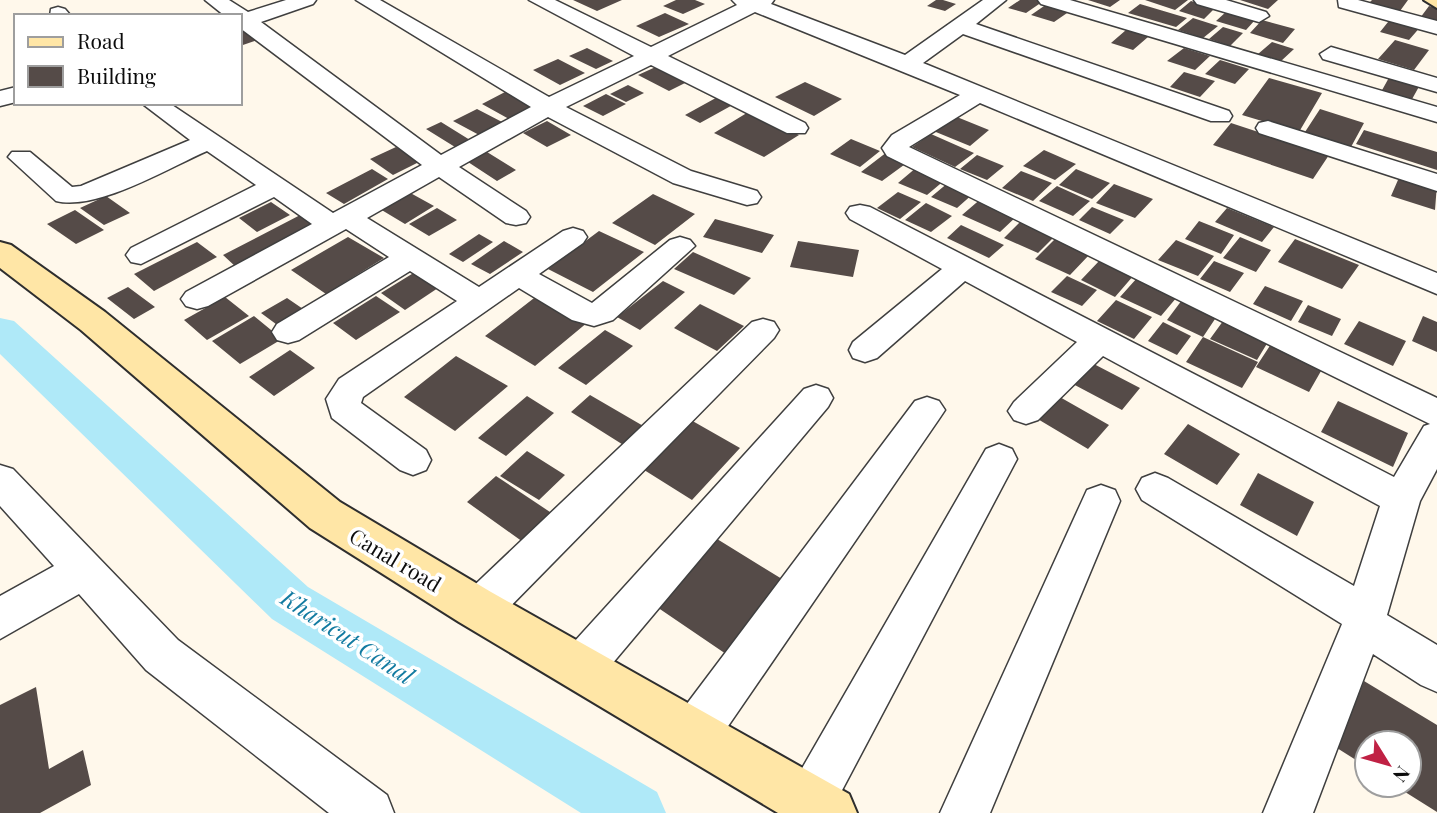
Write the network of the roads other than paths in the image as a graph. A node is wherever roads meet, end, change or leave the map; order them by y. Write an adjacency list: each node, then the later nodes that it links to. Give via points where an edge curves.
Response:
1 (215, 0): 11 (street)
2 (306, 0): 13 (street)
3 (366, 0): 24 (street)
4 (539, 0): 19 (street)
5 (996, 0): 16 (street)
6 (1048, 0): 14 (street)
7 (1133, 0): 14 (street)
8 (1204, 0): 12 (street)
9 (753, 2): 19 (street); 20 (street)
10 (1346, 3): 17 (street)
11 (235, 14)
12 (1259, 16)
13 (242, 18)
14 (1108, 18): 25 (street)
15 (242, 19): 31 (street)
16 (960, 26): 20 (street); 26 (street)
17 (1437, 28)
18 (1331, 54): 21 (street)
19 (651, 56): 24 (street); 27 (street)
20 (907, 64): 22 (street)
21 (1437, 85)
22 (978, 94): 45 (street); 55 (street, via 901,140 896,151)
23 (156, 105): 29 (street)
24 (548, 107): 31 (street); 34 (street, via 682,177)
25 (1437, 115)
26 (1220, 116)
27 (796, 128)
28 (1268, 128): 32 (street)
29 (208, 141): 30 (street, via 73,196 66,195); 33 (street)
30 (10, 146)
31 (440, 166): 36 (street); 37 (street)
32 (1437, 183)
33 (275, 186): 37 (street); 41 (street)
34 (747, 197)
35 (860, 213): 43 (street)
36 (516, 217)
37 (338, 220): 42 (street); 46 (street)
38 (573, 237): 44 (street)
39 (680, 246): 44 (street, via 594,315)
40 (0, 252): 64 (street, Canal road, via 93,321 325,515)
41 (142, 255)
42 (410, 258): 47 (street); 49 (street)
43 (962, 268): 50 (street); 51 (street)
44 (518, 275): 47 (street)
45 (1437, 284)
46 (197, 299)
47 (478, 302): 58 (street, via 351,388 344,399 344,409)
48 (764, 330): 64 (street)
49 (288, 332)
50 (1099, 340): 54 (street); 61 (street)
51 (865, 350)
52 (816, 398): 67 (street)
53 (927, 410): 69 (street)
54 (1026, 411)
55 (1437, 413)
56 (1437, 436): 61 (street)
57 (999, 458): 70 (street)
58 (413, 460)
59 (0, 480): 63 (street)
60 (1155, 489): 66 (street)
61 (1401, 499): 66 (street)
62 (1101, 501): 72 (street)
63 (82, 570): 65 (street); 71 (street, via 162,655)
64 (479, 609): 67 (street, Canal road)
65 (0, 618)
66 (1364, 620): 68 (street); 73 (street)
67 (580, 668): 69 (street, Canal road)
68 (1437, 670)
69 (694, 734): 70 (street, Canal road)
70 (820, 807)
71 (369, 813)
72 (965, 813)
73 (1288, 813)

